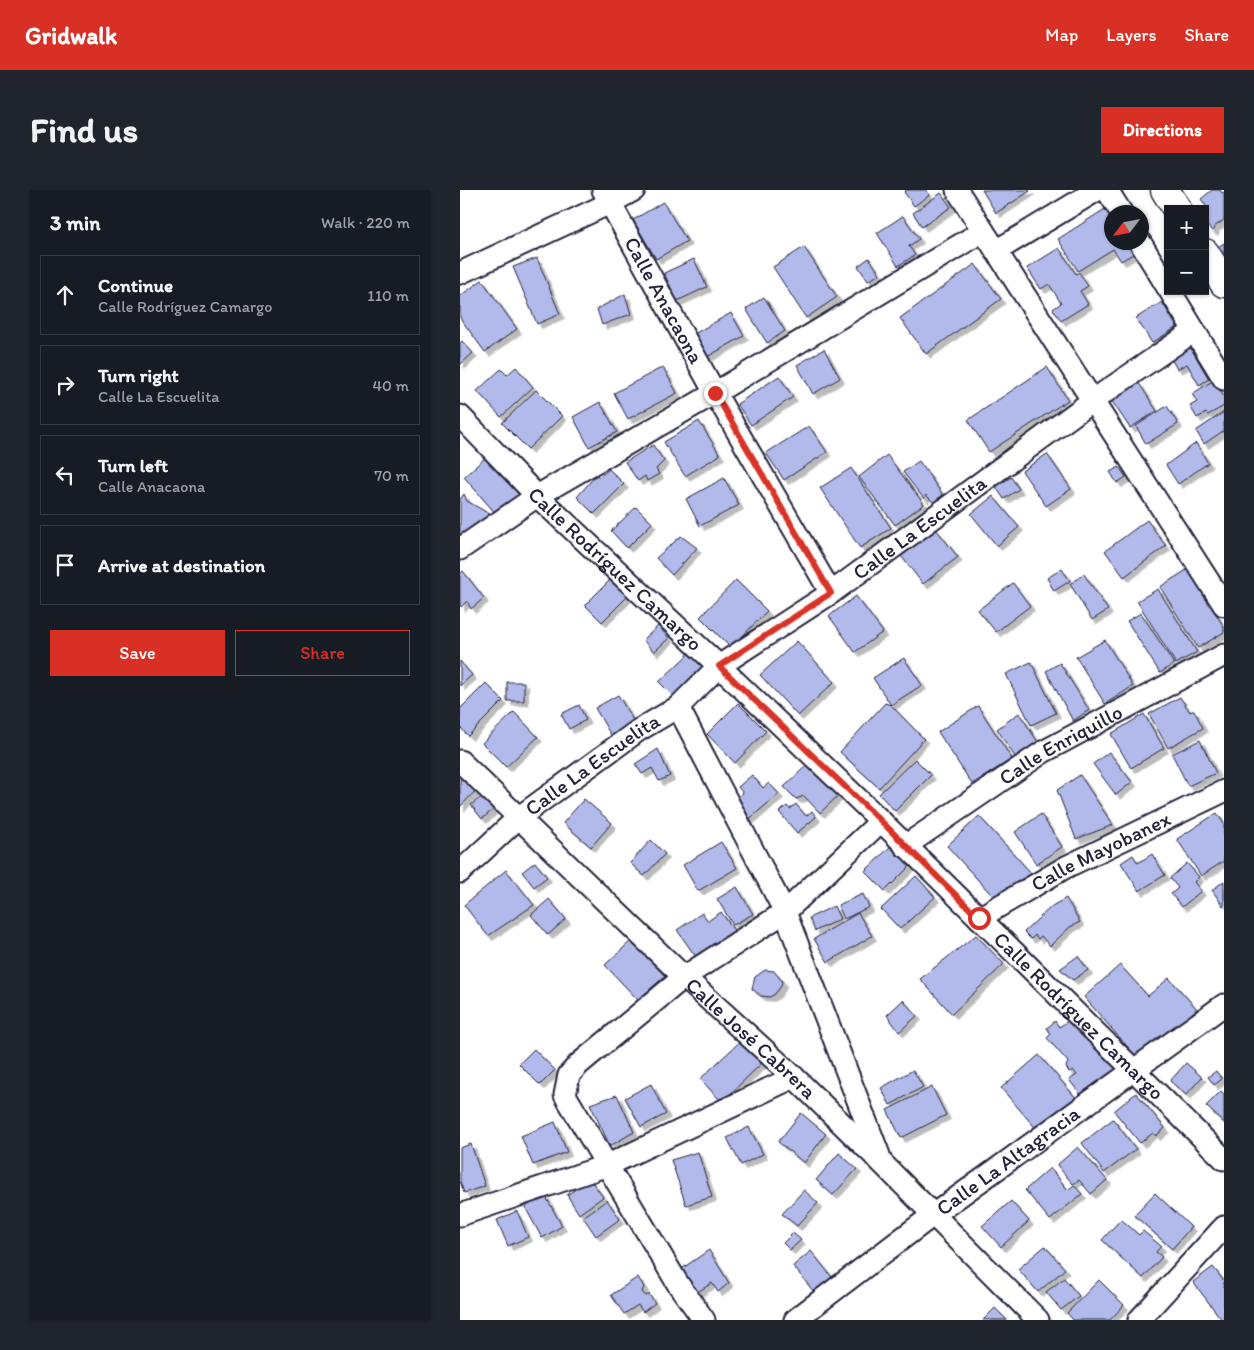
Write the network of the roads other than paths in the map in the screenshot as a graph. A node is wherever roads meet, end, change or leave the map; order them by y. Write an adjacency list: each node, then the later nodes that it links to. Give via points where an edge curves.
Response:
1 (634, 190): 5 (street)
2 (957, 190): 7 (street)
3 (1096, 190): 9 (street)
4 (1107, 190): 6 (street)
5 (607, 196): 11 (street); 17 (street, Calle Anacaona)
6 (1117, 205)
7 (983, 231): 9 (street); 17 (street)
8 (1145, 250): 12 (street)
9 (996, 251): 18 (street)
10 (1209, 259): 13 (main road)
11 (460, 273)
12 (1164, 281)
13 (1224, 283)
14 (1172, 295): 15 (street)
15 (1194, 331): 16 (street); 18 (street, Calle La Escuelita)
16 (1224, 379)
17 (715, 393): 20 (street); 22 (street, Calle Anacaona)
18 (1092, 401): 22 (street, Calle La Escuelita); 23 (street)
19 (460, 416): 20 (street, Calle Rodríguez Camargo)
20 (537, 496): 21 (street); 25 (street, Calle Rodríguez Camargo)
21 (460, 549)
22 (831, 593): 25 (street, Calle La Escuelita)
23 (1224, 605)
24 (1224, 655): 31 (street, Calle Enriquillo, via 1043,752)
25 (719, 666): 26 (street, Calle La Escuelita); 30 (street, Calle Rodríguez Camargo)
26 (678, 707): 29 (street, Calle La Escuelita, via 639,730); 33 (street)
27 (460, 761): 29 (street, Calle José Cabrera)
28 (1224, 791): 34 (street, Calle Mayobanex, via 1066,867)
29 (518, 818): 32 (street, Calle La Escuelita); 35 (street, Calle José Cabrera)
30 (881, 821): 31 (street, Calle Rodríguez Camargo); 33 (street)
31 (905, 846): 34 (street, Calle Rodríguez Camargo)
32 (460, 872)
33 (785, 912): 35 (street); 40 (street)
34 (979, 918): 37 (street, Calle Rodríguez Camargo)
35 (684, 977): 38 (street, Calle José Cabrera); 41 (street, via 569,1074 565,1096)
36 (1224, 1005): 37 (street, Calle La Altagracia)
37 (1133, 1070): 39 (street, Calle Rodríguez Camargo); 43 (street, Calle La Altagracia)
38 (794, 1077): 40 (street, Calle José Cabrera); 41 (street)
39 (1224, 1159)
40 (882, 1163): 43 (street, Calle José Cabrera)
41 (608, 1165): 42 (street); 45 (street, via 678,1284)
42 (460, 1215)
43 (933, 1215): 46 (street, Calle La Altagracia); 47 (street, Calle José Cabrera)
44 (1224, 1227): 48 (street)
45 (704, 1320)
46 (796, 1320)
47 (1038, 1320)
48 (1138, 1320)

